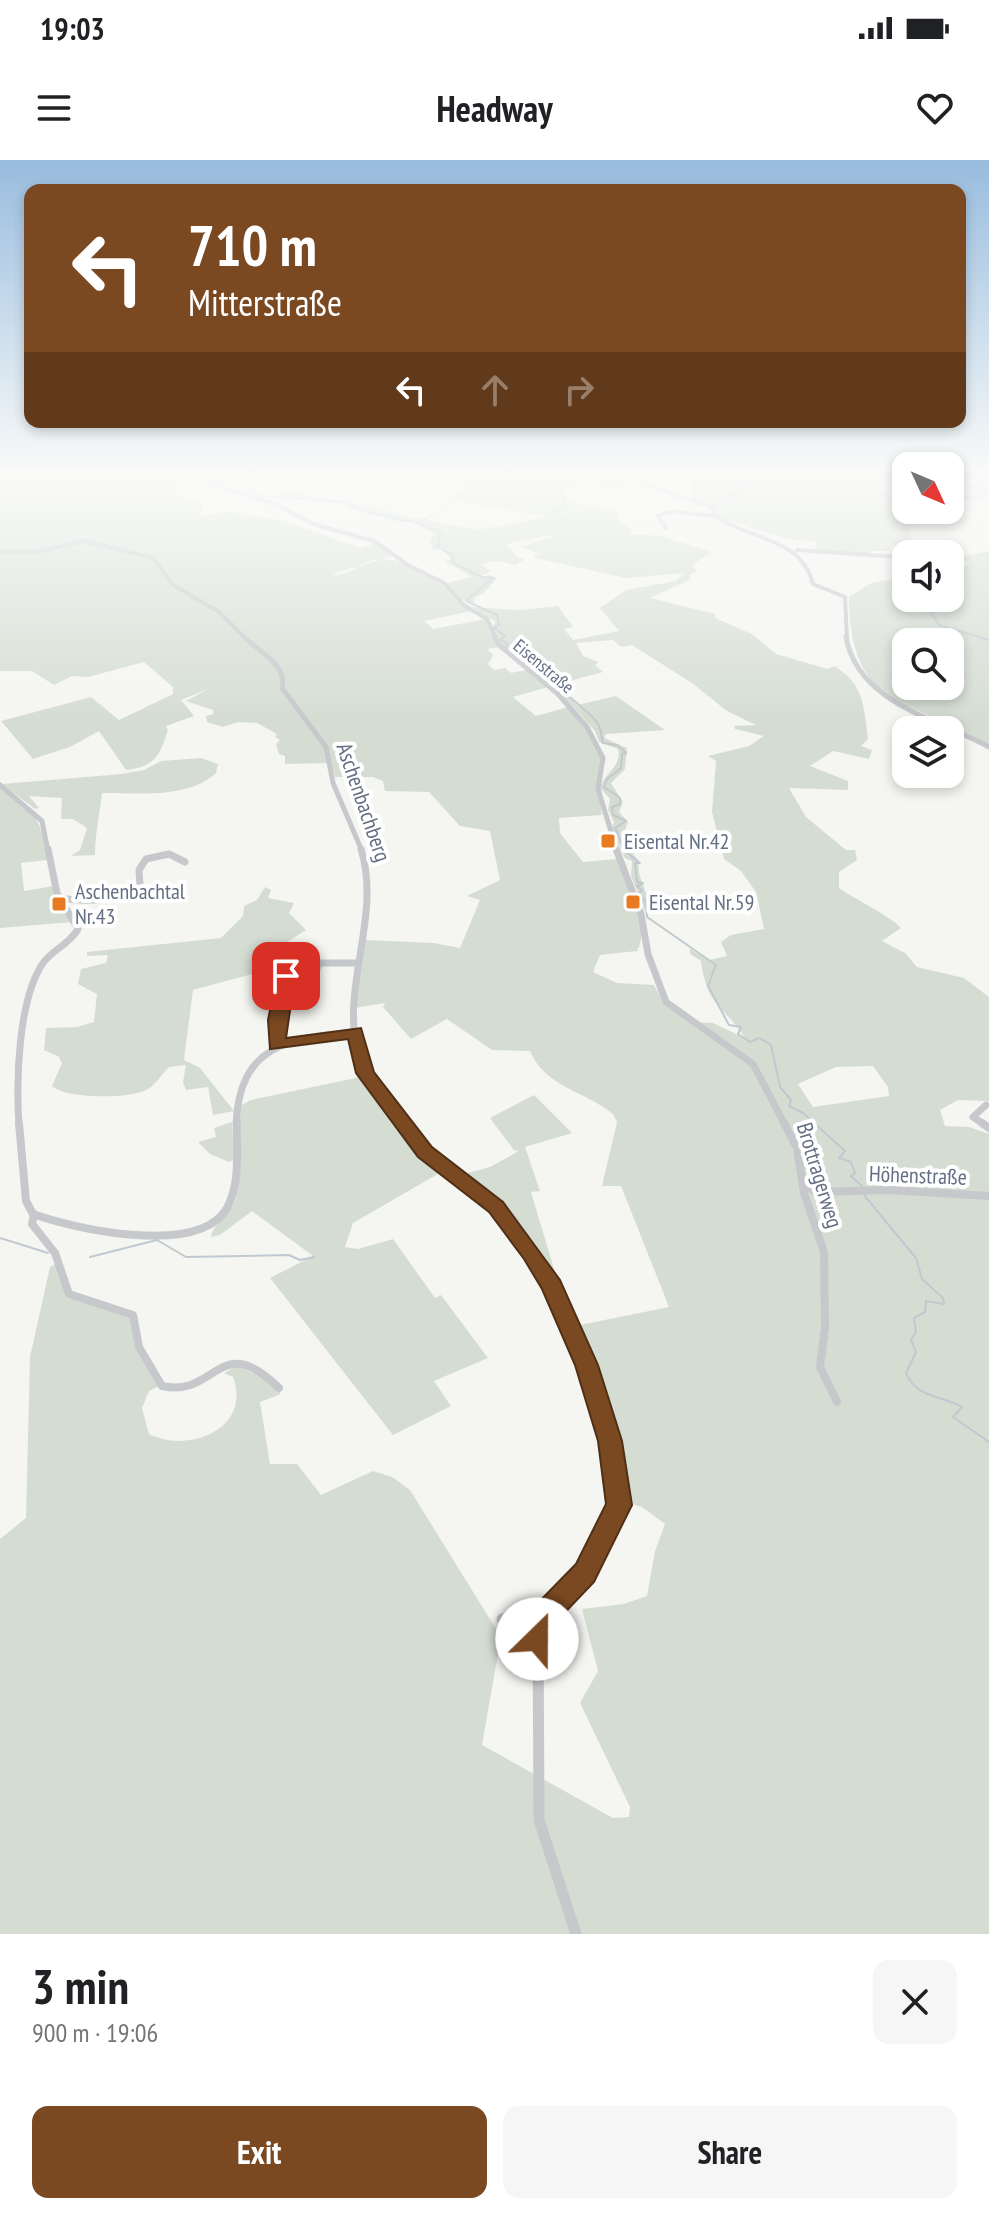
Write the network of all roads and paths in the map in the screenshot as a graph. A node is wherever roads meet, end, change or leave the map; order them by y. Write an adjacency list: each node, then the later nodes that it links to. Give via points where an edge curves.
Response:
1 (148, 557): 10 (street, Aschenbachberg, via 173,585 219,612 276,663 282,688 326,747 333,783 356,832 370,883)
2 (397, 557): 8 (street, Eisenstraße, via 444,583 465,606 486,617 499,645 572,708 600,747 603,770 598,789 604,818)
3 (801, 557): 4 (street, via 810,565 813,584 845,597 848,645 873,688)
4 (989, 747)
5 (0, 785): 7 (street, via 42,821)
6 (185, 862): 7 (street, via 169,854 146,859 139,870 140,886 129,893 84,901)
7 (59, 898): 18 (street, via 77,932 44,961 22,1014 17,1097)
8 (641, 914): 16 (street, Brottragerweg, via 648,954 666,1002 759,1072 794,1140)
9 (307, 953): 10 (street, via 302,963)
10 (357, 963): 12 (street, Aschenbachberg)
11 (286, 976): 13 (street)
12 (355, 1032): 13 (street); 22 (street, Aschenbachberg, via 361,1065 381,1097 433,1160 496,1207 543,1270 601,1408 616,1469 617,1512 585,1573)
13 (277, 1045): 18 (street, via 257,1061 243,1086 234,1128 235,1192 229,1209 212,1225 180,1234 126,1237)
14 (986, 1105): 15 (street, via 973,1117)
15 (989, 1128)
16 (802, 1183): 17 (street, Höhenstraße, via 817,1192); 20 (street, Brottragerweg, via 824,1252 820,1367)
17 (989, 1196)
18 (32, 1213): 19 (street, via 32,1224 55,1253 69,1294 133,1315 139,1347 162,1386 182,1388 243,1363)
19 (279, 1388)
20 (837, 1402)
21 (502, 1619): 22 (street)
22 (538, 1622): 23 (street, via 539,1820)
23 (576, 1934)

